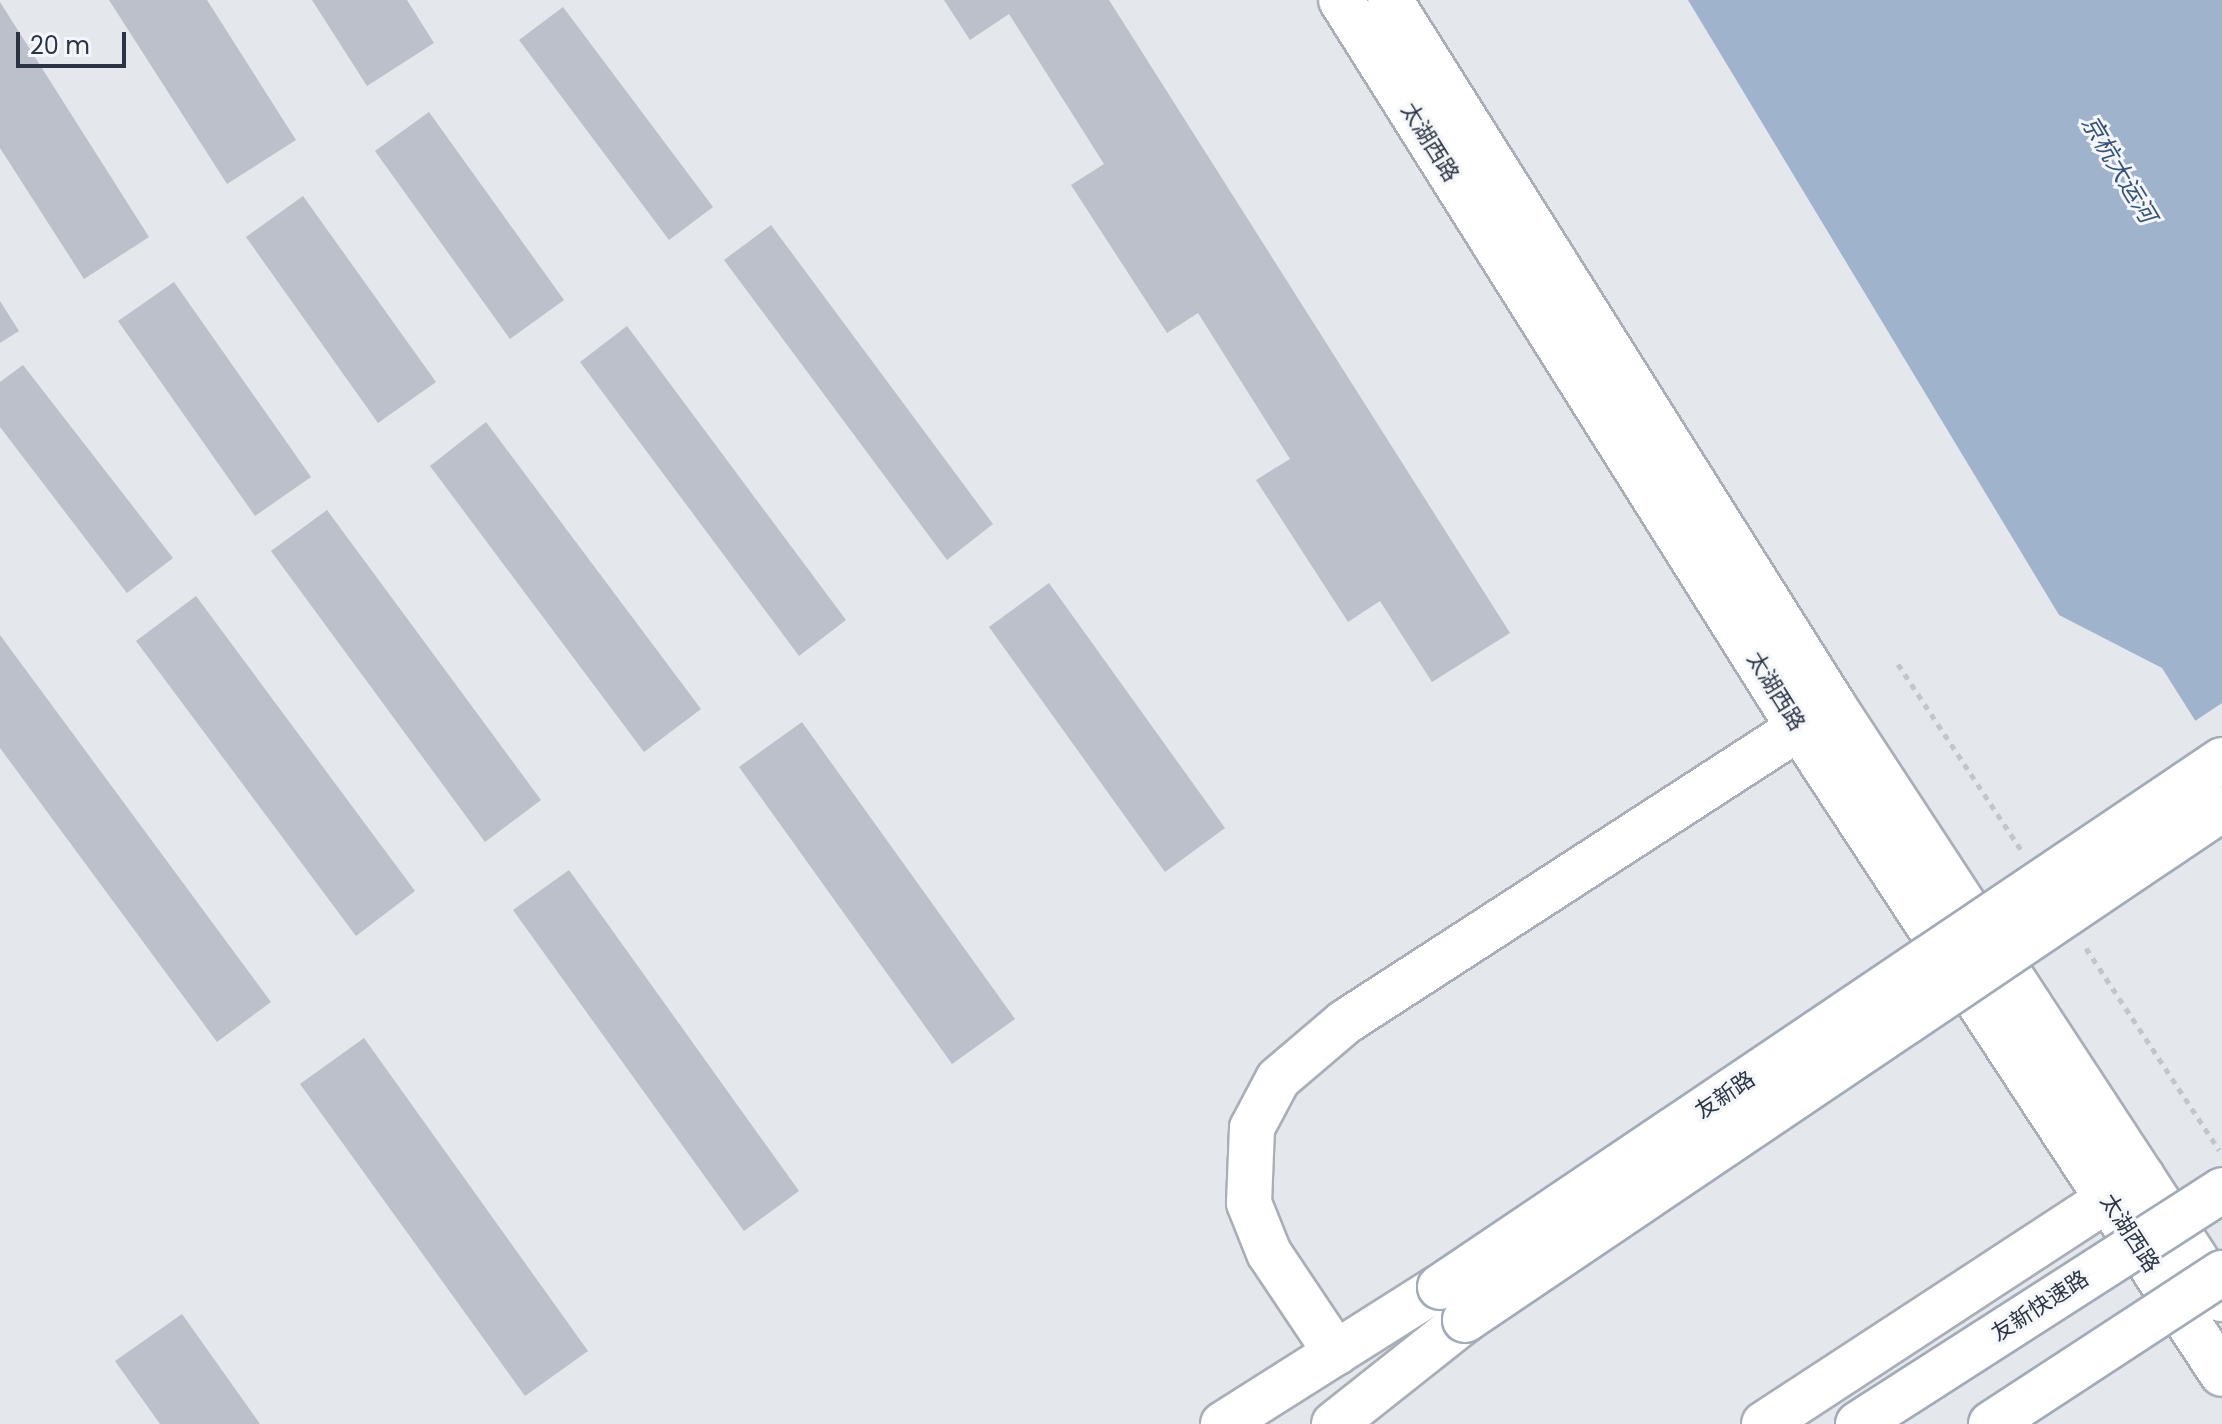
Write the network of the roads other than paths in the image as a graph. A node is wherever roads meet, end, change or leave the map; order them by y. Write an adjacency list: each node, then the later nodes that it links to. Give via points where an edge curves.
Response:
1 (1341, 0): 3 (main road, 太湖西路)
2 (1390, 0): 3 (main road, 太湖西路)
3 (1816, 717): 6 (main road, 太湖西路); 11 (main road, via 1345,1022 1278,1079 1252,1128 1249,1203 1269,1253)
4 (2222, 760): 10 (main road, 友新路, bridge)
5 (2222, 809): 10 (main road, 友新路, bridge)
6 (2125, 1188): 9 (main road, 太湖西路); 12 (main road, 太湖西路); 15 (main road)
7 (2222, 1190): 16 (main road, 友新快速路, bridge)
8 (2222, 1273): 17 (main road, bridge)
9 (2222, 1299)
10 (1453, 1303): 11 (main road, 友新路); 14 (main road, 友新路)
11 (1336, 1353): 13 (main road, 友新路)
12 (2222, 1374)
13 (1223, 1424)
14 (1334, 1424)
15 (1764, 1424)
16 (1858, 1424)
17 (1991, 1424)

